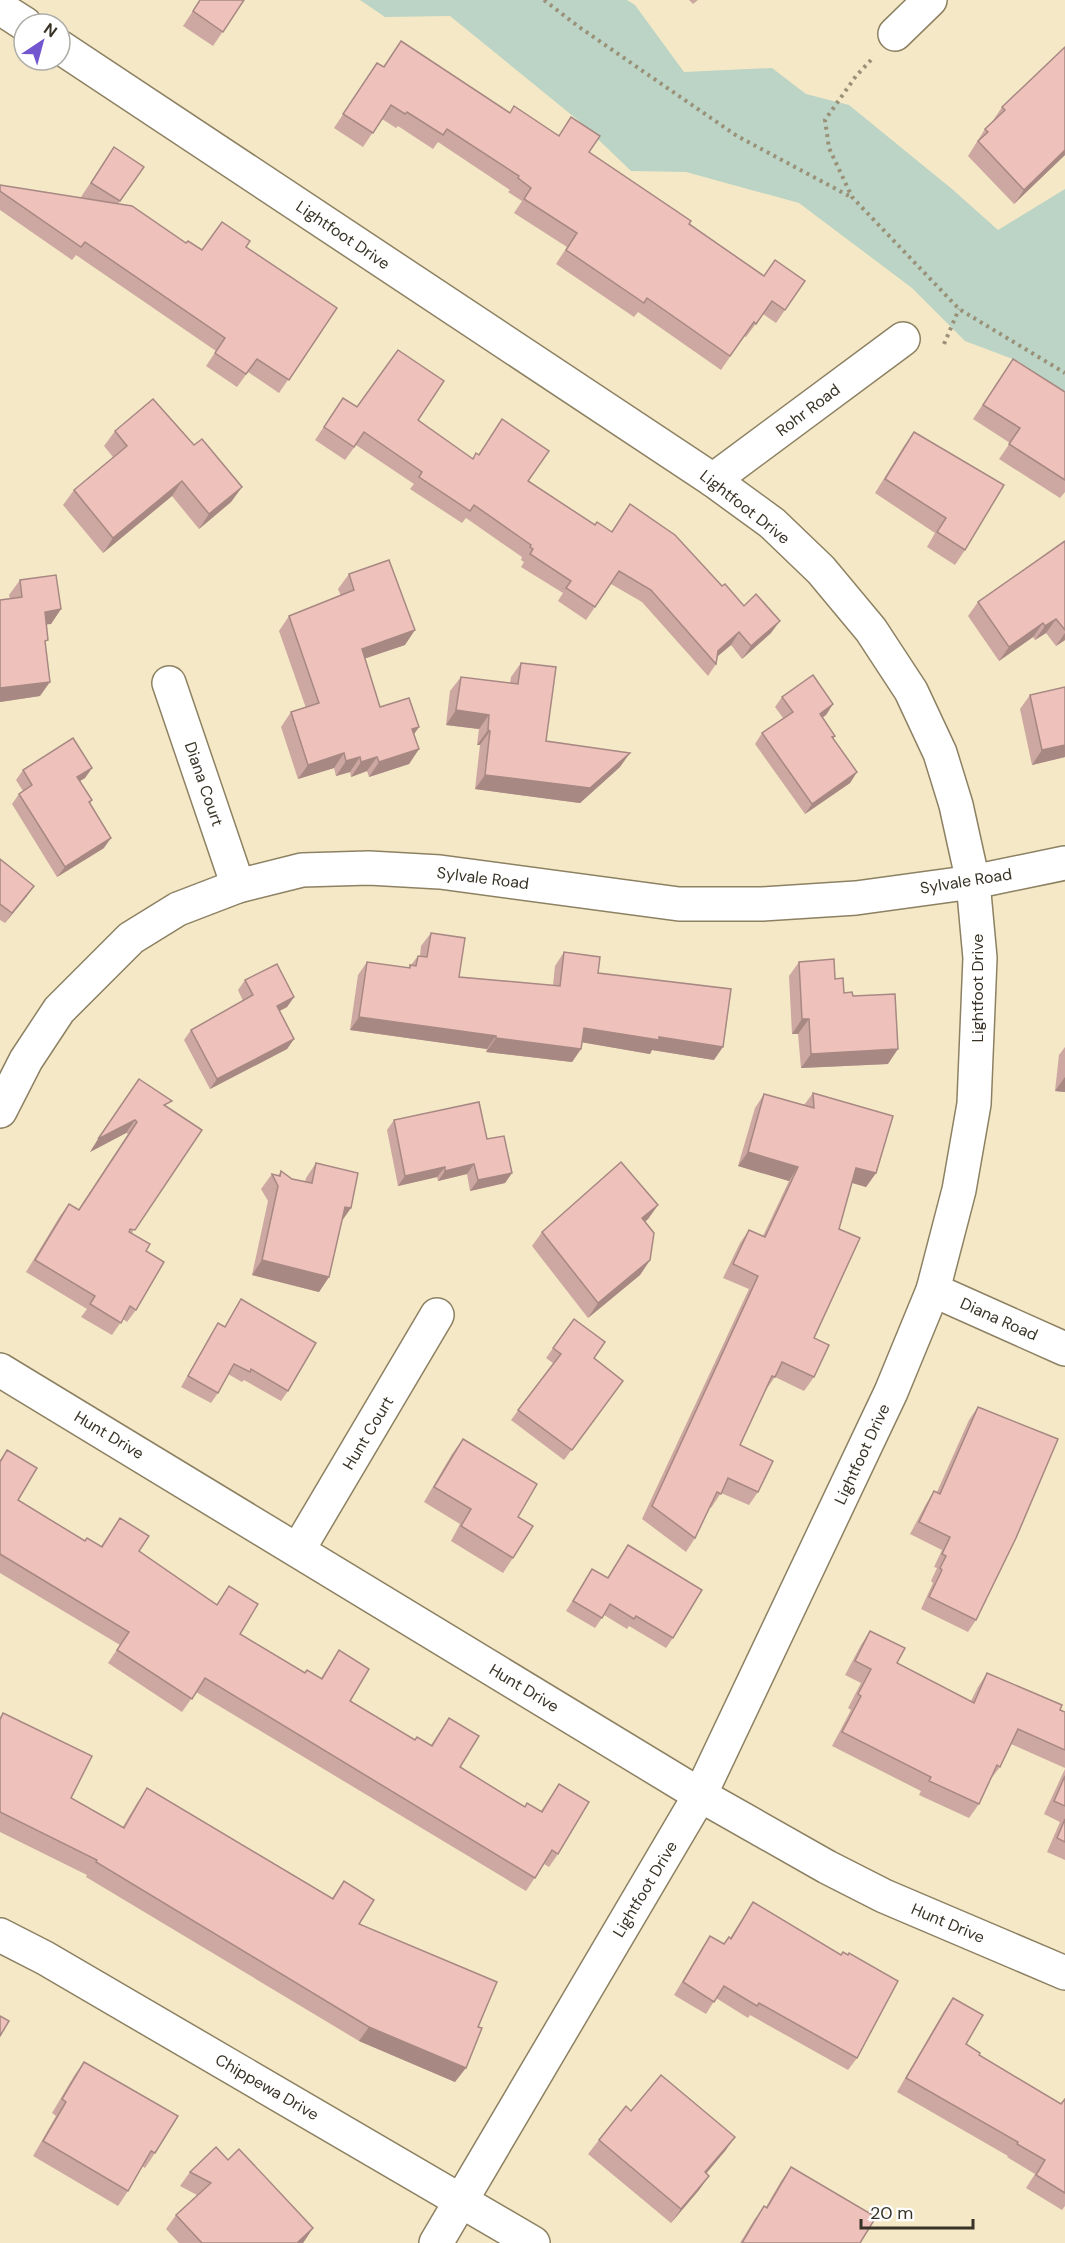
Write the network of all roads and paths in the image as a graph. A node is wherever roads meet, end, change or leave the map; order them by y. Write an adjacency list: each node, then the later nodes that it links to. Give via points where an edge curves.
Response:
1 (544, 0): 5 (path, via 737,136)
2 (930, 0): 3 (street)
3 (895, 34): 5 (path, via 856,76 825,120 829,148)
4 (72, 55): 10 (street, Lightfoot Drive)
5 (852, 197): 6 (path)
6 (959, 309): 8 (path); 9 (path)
7 (903, 339): 10 (street, Rohr Road)
8 (944, 344)
9 (1065, 373)
10 (713, 480): 13 (street, Lightfoot Drive, via 772,523 821,570 872,630 911,691 940,753)
11 (169, 683): 14 (street, Diana Court)
12 (1065, 863): 13 (street, Sylvale Road)
13 (973, 882): 14 (street, Sylvale Road, via 856,898 762,904 679,904 440,872 369,868 302,870); 16 (street, Lightfoot Drive, via 980,958 974,1104 959,1190)
14 (238, 886): 15 (street, Sylvale Road, via 178,909 131,938 97,970 59,1010)
15 (0, 1111)
16 (933, 1290): 18 (street, Diana Road); 21 (street, Lightfoot Drive, via 891,1392)
17 (437, 1316): 20 (street, Hunt Court)
18 (1065, 1349)
19 (0, 1370): 20 (street, Hunt Drive)
20 (298, 1550): 21 (street, Hunt Drive)
21 (700, 1795): 23 (street, Hunt Drive, via 827,1868); 24 (street, Lightfoot Drive)
22 (0, 1935): 24 (street, Chippewa Drive)
23 (1065, 1973)
24 (461, 2200): 25 (street, Lightfoot Drive); 26 (street, Chippewa Drive)
25 (436, 2243)
26 (533, 2243)

